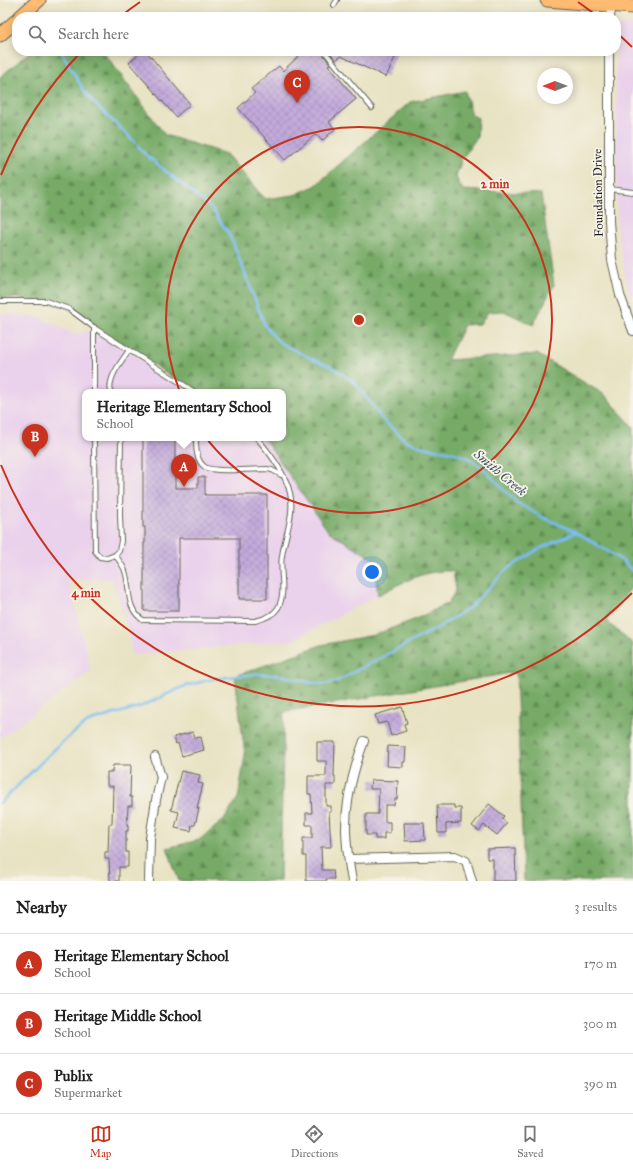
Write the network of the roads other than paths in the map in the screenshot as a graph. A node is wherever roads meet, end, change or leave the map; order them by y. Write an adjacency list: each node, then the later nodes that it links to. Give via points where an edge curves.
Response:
1 (39, 0): 7 (main road)
2 (337, 0): 4 (lane)
3 (547, 0): 6 (main road)
4 (334, 6)
5 (633, 7): 6 (main road)
6 (611, 8)
7 (26, 12)
8 (12, 24): 9 (main road)
9 (0, 35)
10 (328, 56): 12 (lane)
11 (609, 56): 13 (street, Foundation Drive)
12 (372, 108)
13 (609, 189): 14 (lane); 17 (street, Foundation Drive, via 612,260 620,295)
14 (633, 192)
15 (0, 301): 16 (lane, via 46,301 69,309)
16 (94, 326): 18 (lane); 19 (lane)
17 (633, 331)
18 (129, 350): 20 (lane, via 113,377); 21 (lane)
19 (94, 389)
20 (110, 389)
21 (190, 389)
22 (94, 441): 27 (lane, via 95,551 100,557)
23 (121, 441): 27 (lane, via 121,541 119,551)
24 (196, 441): 26 (lane, via 197,451 204,467 232,470 267,469)
25 (259, 441): 26 (lane)
26 (283, 477): 27 (lane, via 290,491 291,500 290,521 282,557 282,595 277,610 266,618 255,621 142,620 131,606 126,572)
27 (115, 555)
28 (364, 741): 30 (street, via 350,793 346,828)
29 (155, 757): 31 (street, via 161,777 150,838)
30 (348, 859): 32 (street); 33 (street, via 455,856 466,861)
31 (150, 881)
32 (352, 881)
33 (472, 881)

